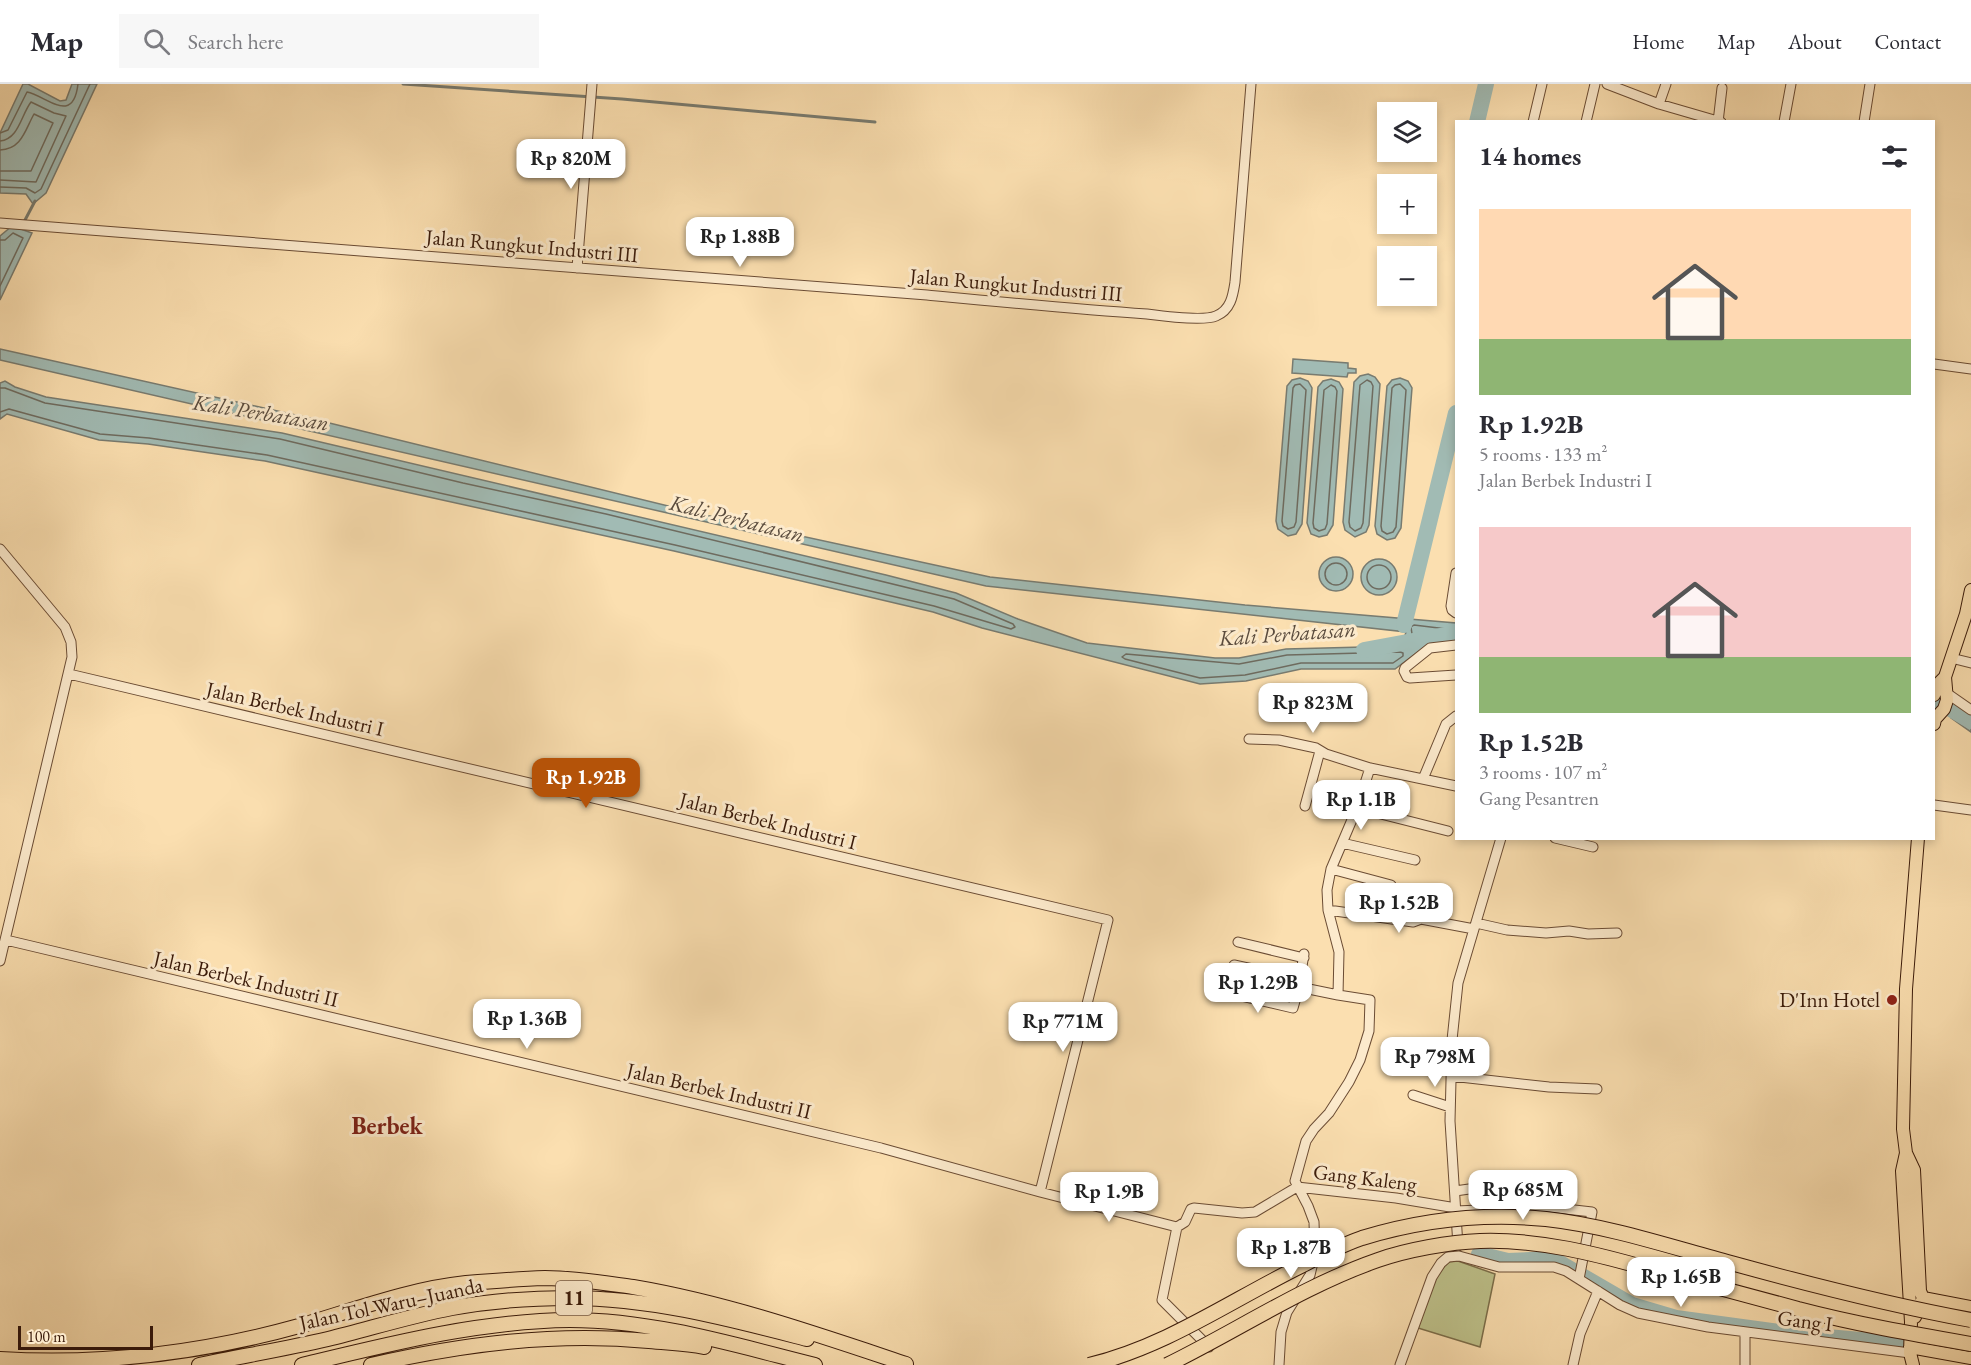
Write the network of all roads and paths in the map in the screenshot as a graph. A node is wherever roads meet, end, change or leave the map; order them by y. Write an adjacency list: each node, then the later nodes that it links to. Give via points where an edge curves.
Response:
1 (1251, 84): 18 (street, Jalan Rungkut Industri III, via 1235,282 1229,306 1216,316 1106,312)
2 (1542, 84): 11 (street)
3 (1595, 84): 12 (street)
4 (1607, 84): 10 (street)
5 (1666, 84): 10 (street)
6 (1791, 84): 15 (street)
7 (1870, 84): 16 (street)
8 (592, 87): 18 (street)
9 (1722, 88): 14 (street)
10 (1659, 104): 13 (street)
11 (1534, 120)
12 (1586, 120)
13 (1715, 120)
14 (1719, 120)
15 (1784, 120)
16 (1864, 120)
17 (0, 223): 18 (street, Jalan Rungkut Industri III)
18 (577, 268)
19 (1935, 364): 20 (street)
20 (1971, 369)
21 (0, 549): 28 (street, via 65,627 72,657)
22 (1971, 590): 26 (main road)
23 (1455, 592): 24 (street)
24 (1454, 611)
25 (1455, 645): 29 (street, via 1430,648 1404,671 1410,678)
26 (1951, 658): 27 (street); 30 (main road)
27 (1971, 663)
28 (69, 674): 54 (street); 69 (street, Jalan Berbek Industri I, via 1108,920)
29 (1455, 675)
30 (1940, 698): 31 (street)
31 (1971, 710)
32 (1455, 717): 36 (street, via 1446,724)
33 (1249, 739): 34 (street, via 1280,740)
34 (1320, 751): 35 (street); 39 (street)
35 (1370, 768): 36 (street); 40 (street)
36 (1423, 779): 37 (street)
37 (1455, 786)
38 (1935, 805): 41 (street)
39 (1305, 806)
40 (1357, 808): 42 (street); 46 (street)
41 (1971, 810)
42 (1448, 831)
43 (1500, 840): 52 (street)
44 (1563, 840): 47 (street)
45 (1918, 840): 65 (main road, via 1906,989)
46 (1342, 843): 48 (street); 49 (street)
47 (1593, 847)
48 (1415, 860)
49 (1331, 869): 50 (street); 51 (street)
50 (1391, 885)
51 (1328, 910): 52 (street); 60 (street, via 1339,952)
52 (1475, 926): 53 (street, via 1546,933); 61 (street, via 1458,983)
53 (1617, 933)
54 (6, 940): 56 (street); 69 (street, Jalan Berbek Industri II, via 881,1148)
55 (1238, 942): 58 (street, via 1304,956)
56 (0, 961)
57 (1234, 965): 58 (street)
58 (1299, 983): 59 (street, via 1293,1008); 60 (street)
59 (1228, 993)
60 (1338, 995): 67 (street, via 1370,1000 1369,1031 1349,1082 1306,1141 1295,1181)
61 (1451, 1076): 62 (street); 64 (street)
62 (1597, 1089)
63 (1413, 1095): 64 (street)
64 (1450, 1107): 68 (street)
65 (1906, 1153): 75 (main road, via 1914,1170); 78 (main road, via 1902,1171)
66 (1519, 1182): 68 (street)
67 (1297, 1187): 70 (street, Gang Kaleng, via 1396,1198); 71 (street, Gang Kaleng, via 1255,1212 1194,1208); 93 (street, via 1314,1222 1315,1254 1310,1275 1287,1312)
68 (1455, 1191): 70 (street)
69 (1040, 1192): 71 (street, Jalan Berbek Industri II)
70 (1456, 1210): 72 (street); 73 (street, Gang Kaleng, via 1548,1207 1592,1212)
71 (1177, 1227): 92 (street, via 1162,1300 1209,1347)
72 (1459, 1256): 73 (street, Gang I, via 1498,1267 1554,1267); 94 (street, via 1448,1257 1432,1277)
73 (1580, 1277): 74 (street, Gang I)
74 (1598, 1292): 79 (street, Gang I, via 1638,1313); 95 (street, via 1580,1334)
75 (1923, 1298): 76 (main road); 78 (main road)
76 (1971, 1307)
77 (1971, 1320): 90 (highway, bridge, via 1803,1283 1582,1225 1489,1216 1434,1222 1362,1239 1330,1251 1149,1345)
78 (1911, 1322): 81 (main road)
79 (1745, 1332): 81 (street, Gang I); 96 (street)
80 (1971, 1344): 91 (highway, bridge, via 1800,1310 1564,1248 1479,1241 1446,1244 1378,1260 1315,1287)
81 (1911, 1355): 82 (main road)
82 (1971, 1358)
83 (0, 1359): 89 (highway, via 136,1359 297,1326 438,1288 546,1278 621,1285 730,1308)
84 (377, 1364): 87 (highway, via 490,1343 613,1338 691,1344)
85 (199, 1365): 89 (highway, Jalan Tol Waru–Juanda / 11, via 452,1308 571,1298 623,1300 711,1315)
86 (302, 1365): 88 (highway, Jalan Tol Waru–Juanda / 11, via 463,1330 572,1320 648,1327)
87 (788, 1365)
88 (815, 1365)
89 (908, 1365)
90 (1089, 1365)
91 (1167, 1365)
92 (1178, 1365)
93 (1279, 1365)
94 (1400, 1365)
95 (1573, 1365)
96 (1745, 1365)

